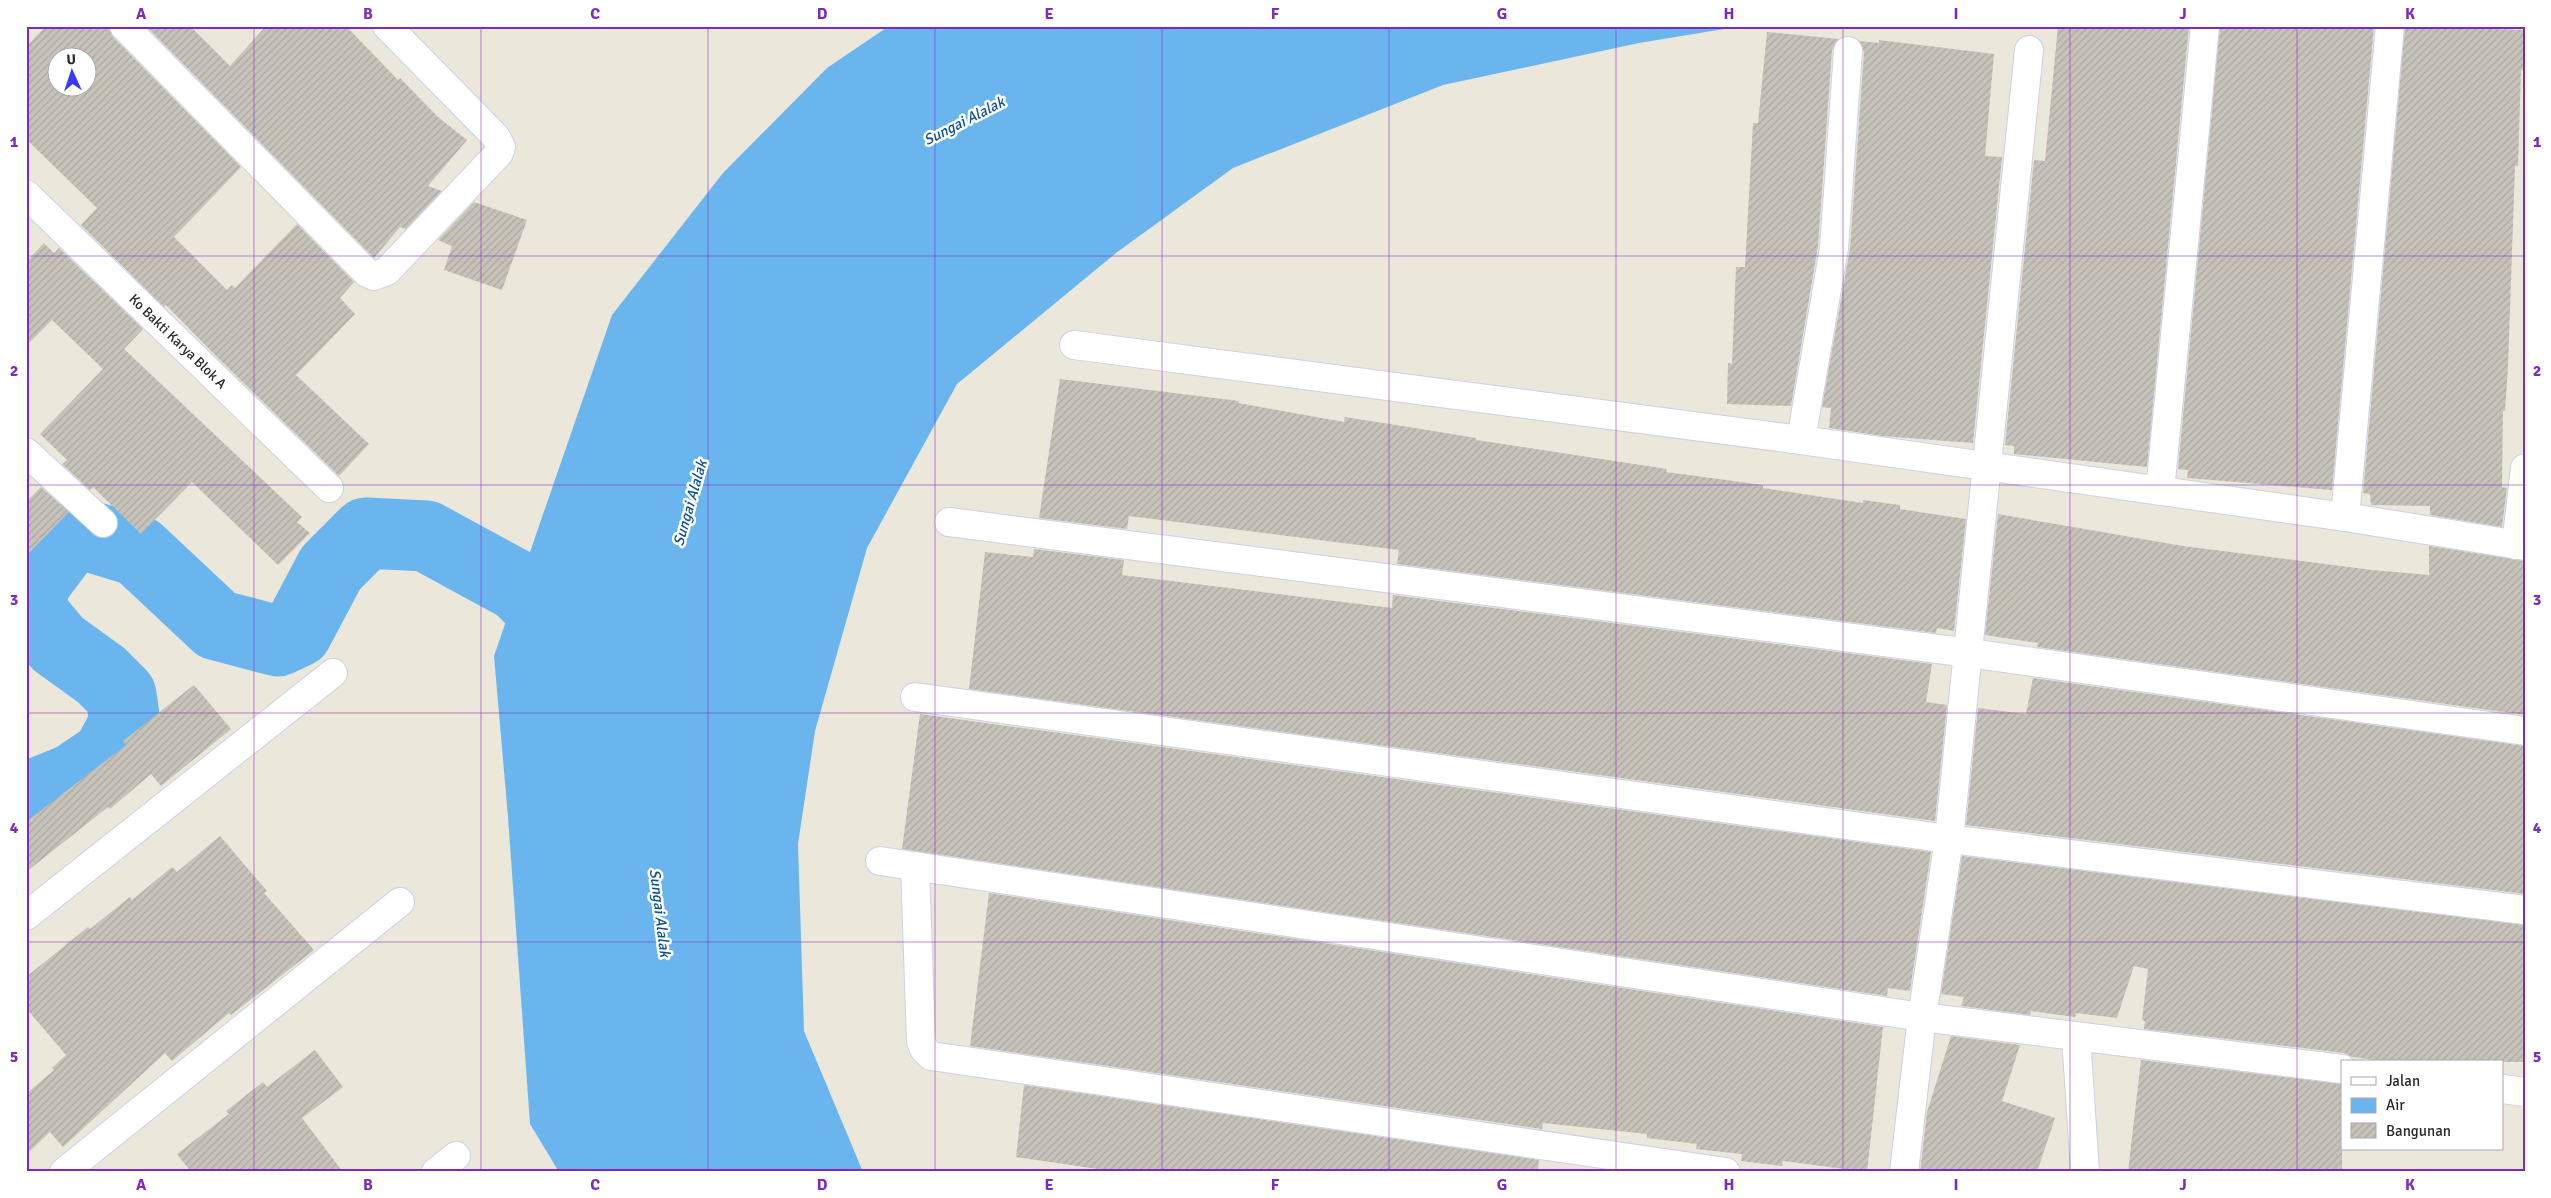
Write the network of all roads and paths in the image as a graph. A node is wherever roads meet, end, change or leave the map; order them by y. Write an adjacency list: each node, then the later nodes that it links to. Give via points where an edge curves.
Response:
1 (124, 26): 2 (street, via 367,273 374,276 387,271 499,153 501,147 496,137)
2 (387, 26)
3 (2205, 26): 14 (street)
4 (2390, 26): 15 (street)
5 (2029, 50): 11 (street)
6 (1848, 51): 9 (street, via 1834,248)
7 (30, 205): 13 (street, Ko Bakti Karya Blok A)
8 (1074, 345): 9 (street)
9 (1801, 440): 11 (street)
10 (26, 452): 17 (street)
11 (1986, 466): 14 (street); 19 (street)
12 (2525, 468): 18 (street)
13 (329, 488)
14 (2160, 491): 15 (street)
15 (2345, 517): 18 (street)
16 (949, 522): 19 (street)
17 (103, 523)
18 (2521, 545)
19 (1969, 653): 22 (street); 23 (street)
20 (333, 673): 28 (street)
21 (915, 697): 23 (street)
22 (2525, 731)
23 (1949, 839): 27 (street); 29 (street)
24 (880, 861): 25 (street)
25 (915, 866): 29 (street); 35 (street, via 921,1041 931,1056)
26 (400, 902): 34 (street)
27 (2525, 910)
28 (26, 916)
29 (1922, 1017): 30 (street); 36 (street)
30 (2076, 1036): 31 (street); 37 (street)
31 (2341, 1069)
32 (2504, 1089): 33 (street)
33 (2525, 1092)
34 (64, 1172)
35 (1726, 1172)
36 (1904, 1172)
37 (2085, 1172)

